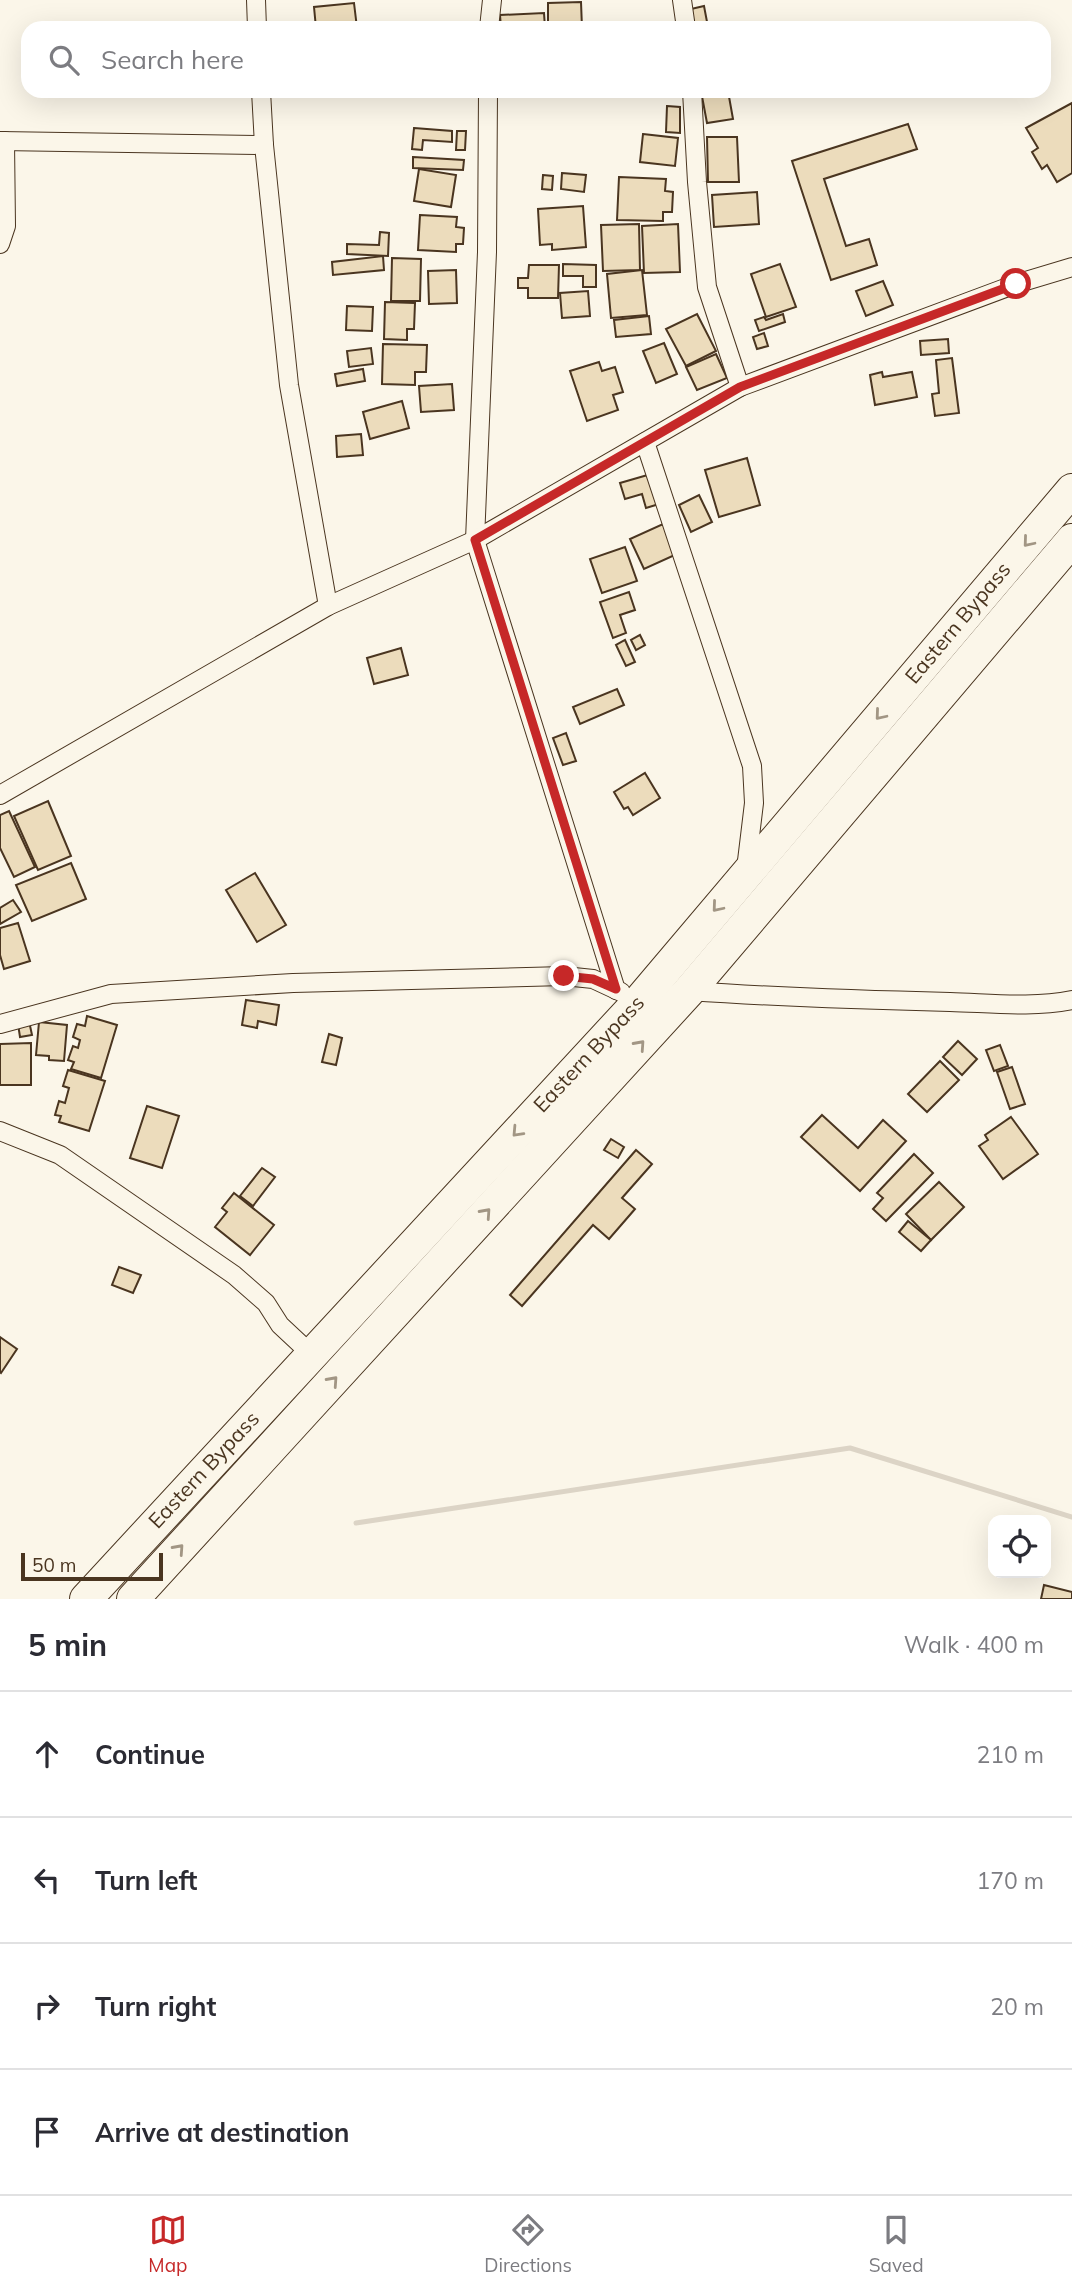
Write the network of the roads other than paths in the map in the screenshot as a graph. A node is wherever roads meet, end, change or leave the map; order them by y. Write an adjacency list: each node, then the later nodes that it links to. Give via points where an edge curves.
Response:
1 (256, 0): 4 (street)
2 (492, 0): 5 (street)
3 (682, 0): 6 (street)
4 (257, 21)
5 (490, 21)
6 (685, 21)
7 (261, 98): 11 (street)
8 (488, 98): 17 (street, via 487,251)
9 (692, 98): 14 (street, via 707,287)
10 (2, 141): 11 (street); 12 (street, via 6,226)
11 (264, 145): 19 (street, via 289,384)
12 (0, 244)
13 (1072, 267): 14 (street)
14 (740, 387): 15 (street)
15 (645, 442): 17 (street); 21 (street, via 751,766 754,803)
16 (1072, 490): 21 (highway, Eastern Bypass, one-way to 21)
17 (475, 540): 19 (street); 23 (street)
18 (1072, 540): 22 (highway, Eastern Bypass)
19 (328, 606): 20 (street)
20 (0, 795)
21 (746, 872): 23 (highway, Eastern Bypass, one-way to 23)
22 (689, 991): 24 (street, via 814,999); 29 (highway, Eastern Bypass, one-way to 22)
23 (628, 995): 25 (street, via 593,979 564,976 267,985 111,994); 27 (highway, Eastern Bypass, one-way to 27)
24 (1072, 1000)
25 (0, 1024)
26 (0, 1131): 27 (street, via 61,1155 233,1275 266,1303 280,1325)
27 (311, 1354): 28 (highway, Eastern Bypass)
28 (86, 1599)
29 (133, 1599)

